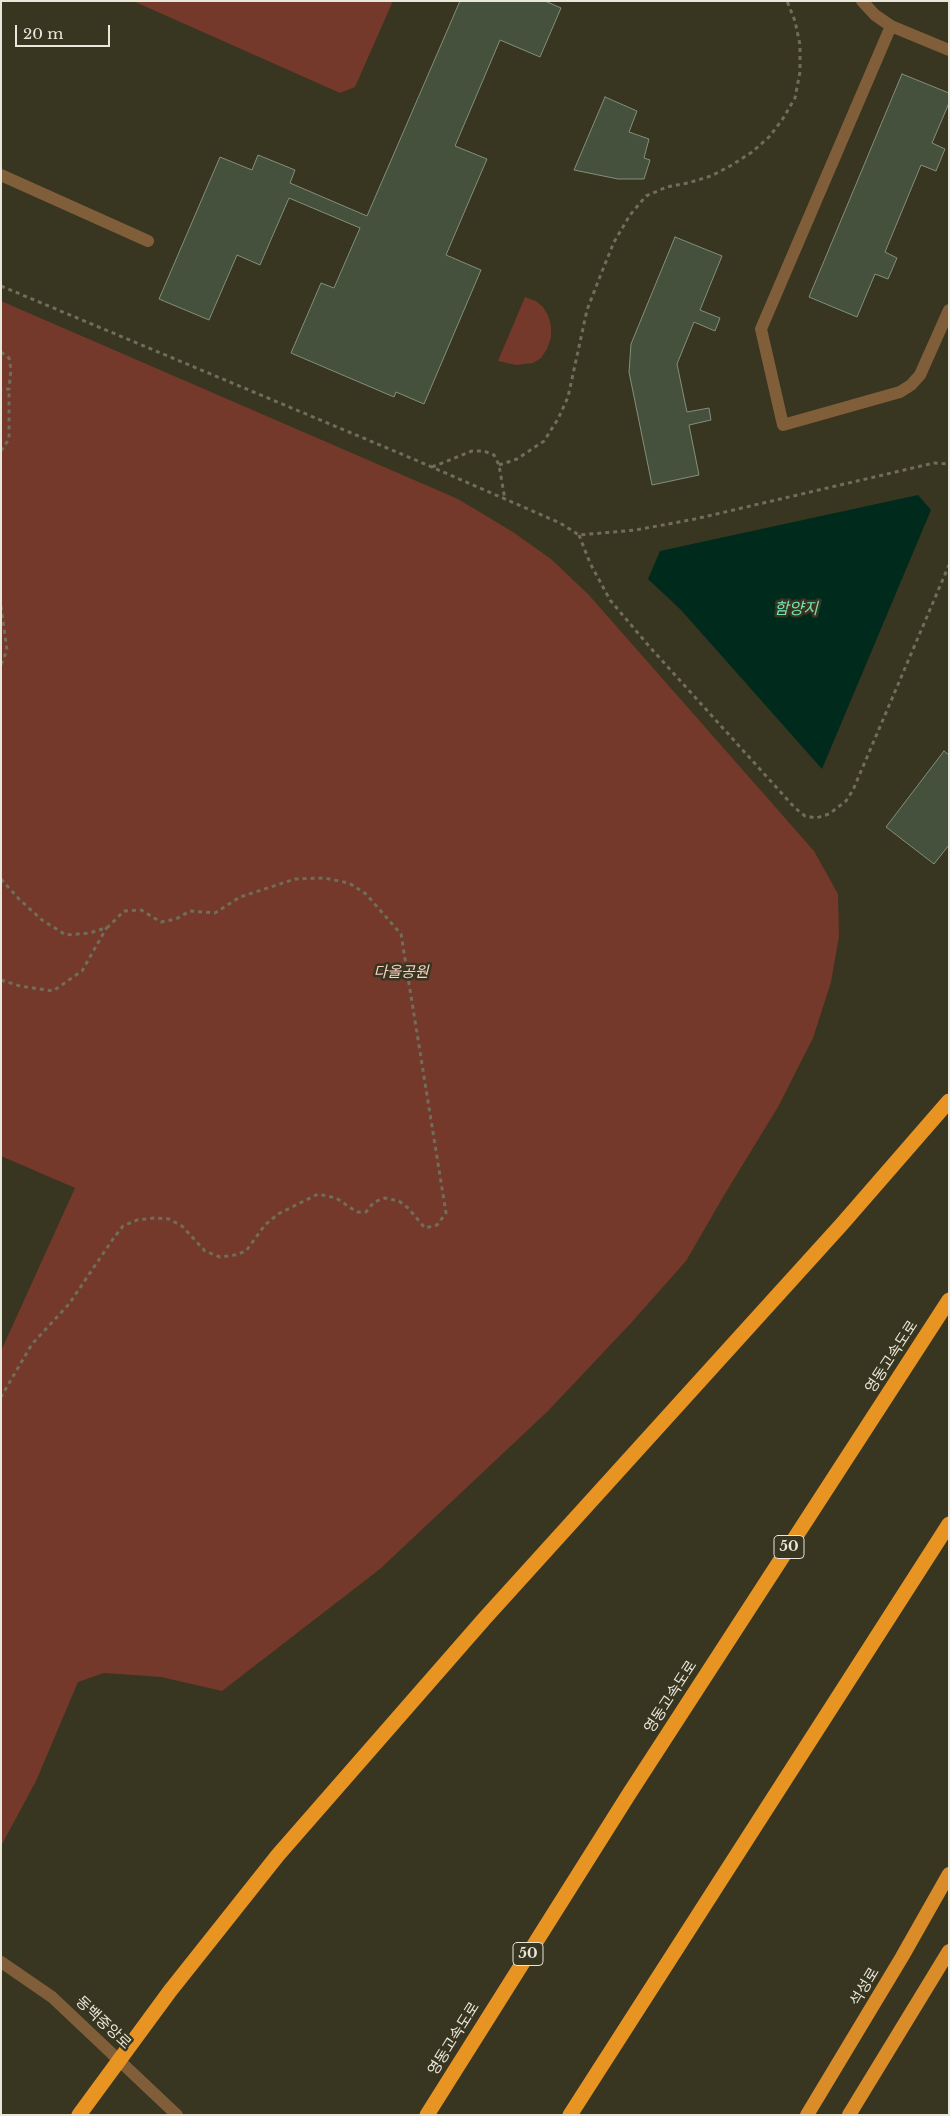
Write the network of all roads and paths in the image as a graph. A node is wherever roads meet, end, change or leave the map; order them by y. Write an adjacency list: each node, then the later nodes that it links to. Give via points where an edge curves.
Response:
1 (787, 1): 14 (path, via 800,45 800,72 795,98 782,120 769,137 732,165 688,184 667,187 646,196 630,215 614,242 587,310 568,397 558,419 539,445 517,459)
2 (862, 1): 3 (street, via 875,16)
3 (891, 26): 4 (street); 8 (street, via 761,329 783,425 900,392 911,385 920,375)
4 (949, 50)
5 (1, 176): 6 (street)
6 (148, 241)
7 (1, 286): 15 (path)
8 (949, 310)
9 (1, 352): 10 (path, via 10,358)
10 (9, 389): 11 (path); 12 (path, via 9,439)
11 (1, 390)
12 (1, 451)
13 (949, 464): 17 (path, via 934,463 696,519 636,530)
14 (499, 465): 15 (path, via 494,455 472,451); 16 (path)
15 (431, 467): 16 (path)
16 (505, 500): 17 (path, via 560,523)
17 (579, 535): 18 (path, via 610,600 794,808 805,816 816,818 829,814 846,801 853,790)
18 (949, 566)
19 (1, 606): 20 (path, via 7,650)
20 (1, 665)
21 (1, 879): 22 (path, via 36,914 66,934 90,933)
22 (108, 927): 23 (path, via 82,971 53,991); 26 (path, via 124,911 141,910 161,922 176,919 190,910 215,913 240,897 295,879 324,878 349,883 366,894 401,934 446,1213 436,1225 425,1228 399,1201 385,1198 374,1202 366,1212 357,1212 336,1198 318,1194 278,1214 265,1225 246,1251 220,1257 206,1251 182,1226 169,1219 137,1220 123,1226 69,1304 32,1344)
23 (1, 980)
24 (949, 1101): 31 (highway, via 842,1224 485,1618 278,1855 170,1991)
25 (949, 1300): 33 (highway, 영동고속도로 / 50, via 629,1794)
26 (1, 1396)
27 (949, 1524): 34 (highway)
28 (949, 1874): 35 (highway, 석성로)
29 (949, 1951): 36 (highway)
30 (1, 1962): 32 (street, 동백중앙로, via 52,1997)
31 (79, 2115)
32 (177, 2115)
33 (427, 2115)
34 (570, 2115)
35 (807, 2115)
36 (849, 2115)

